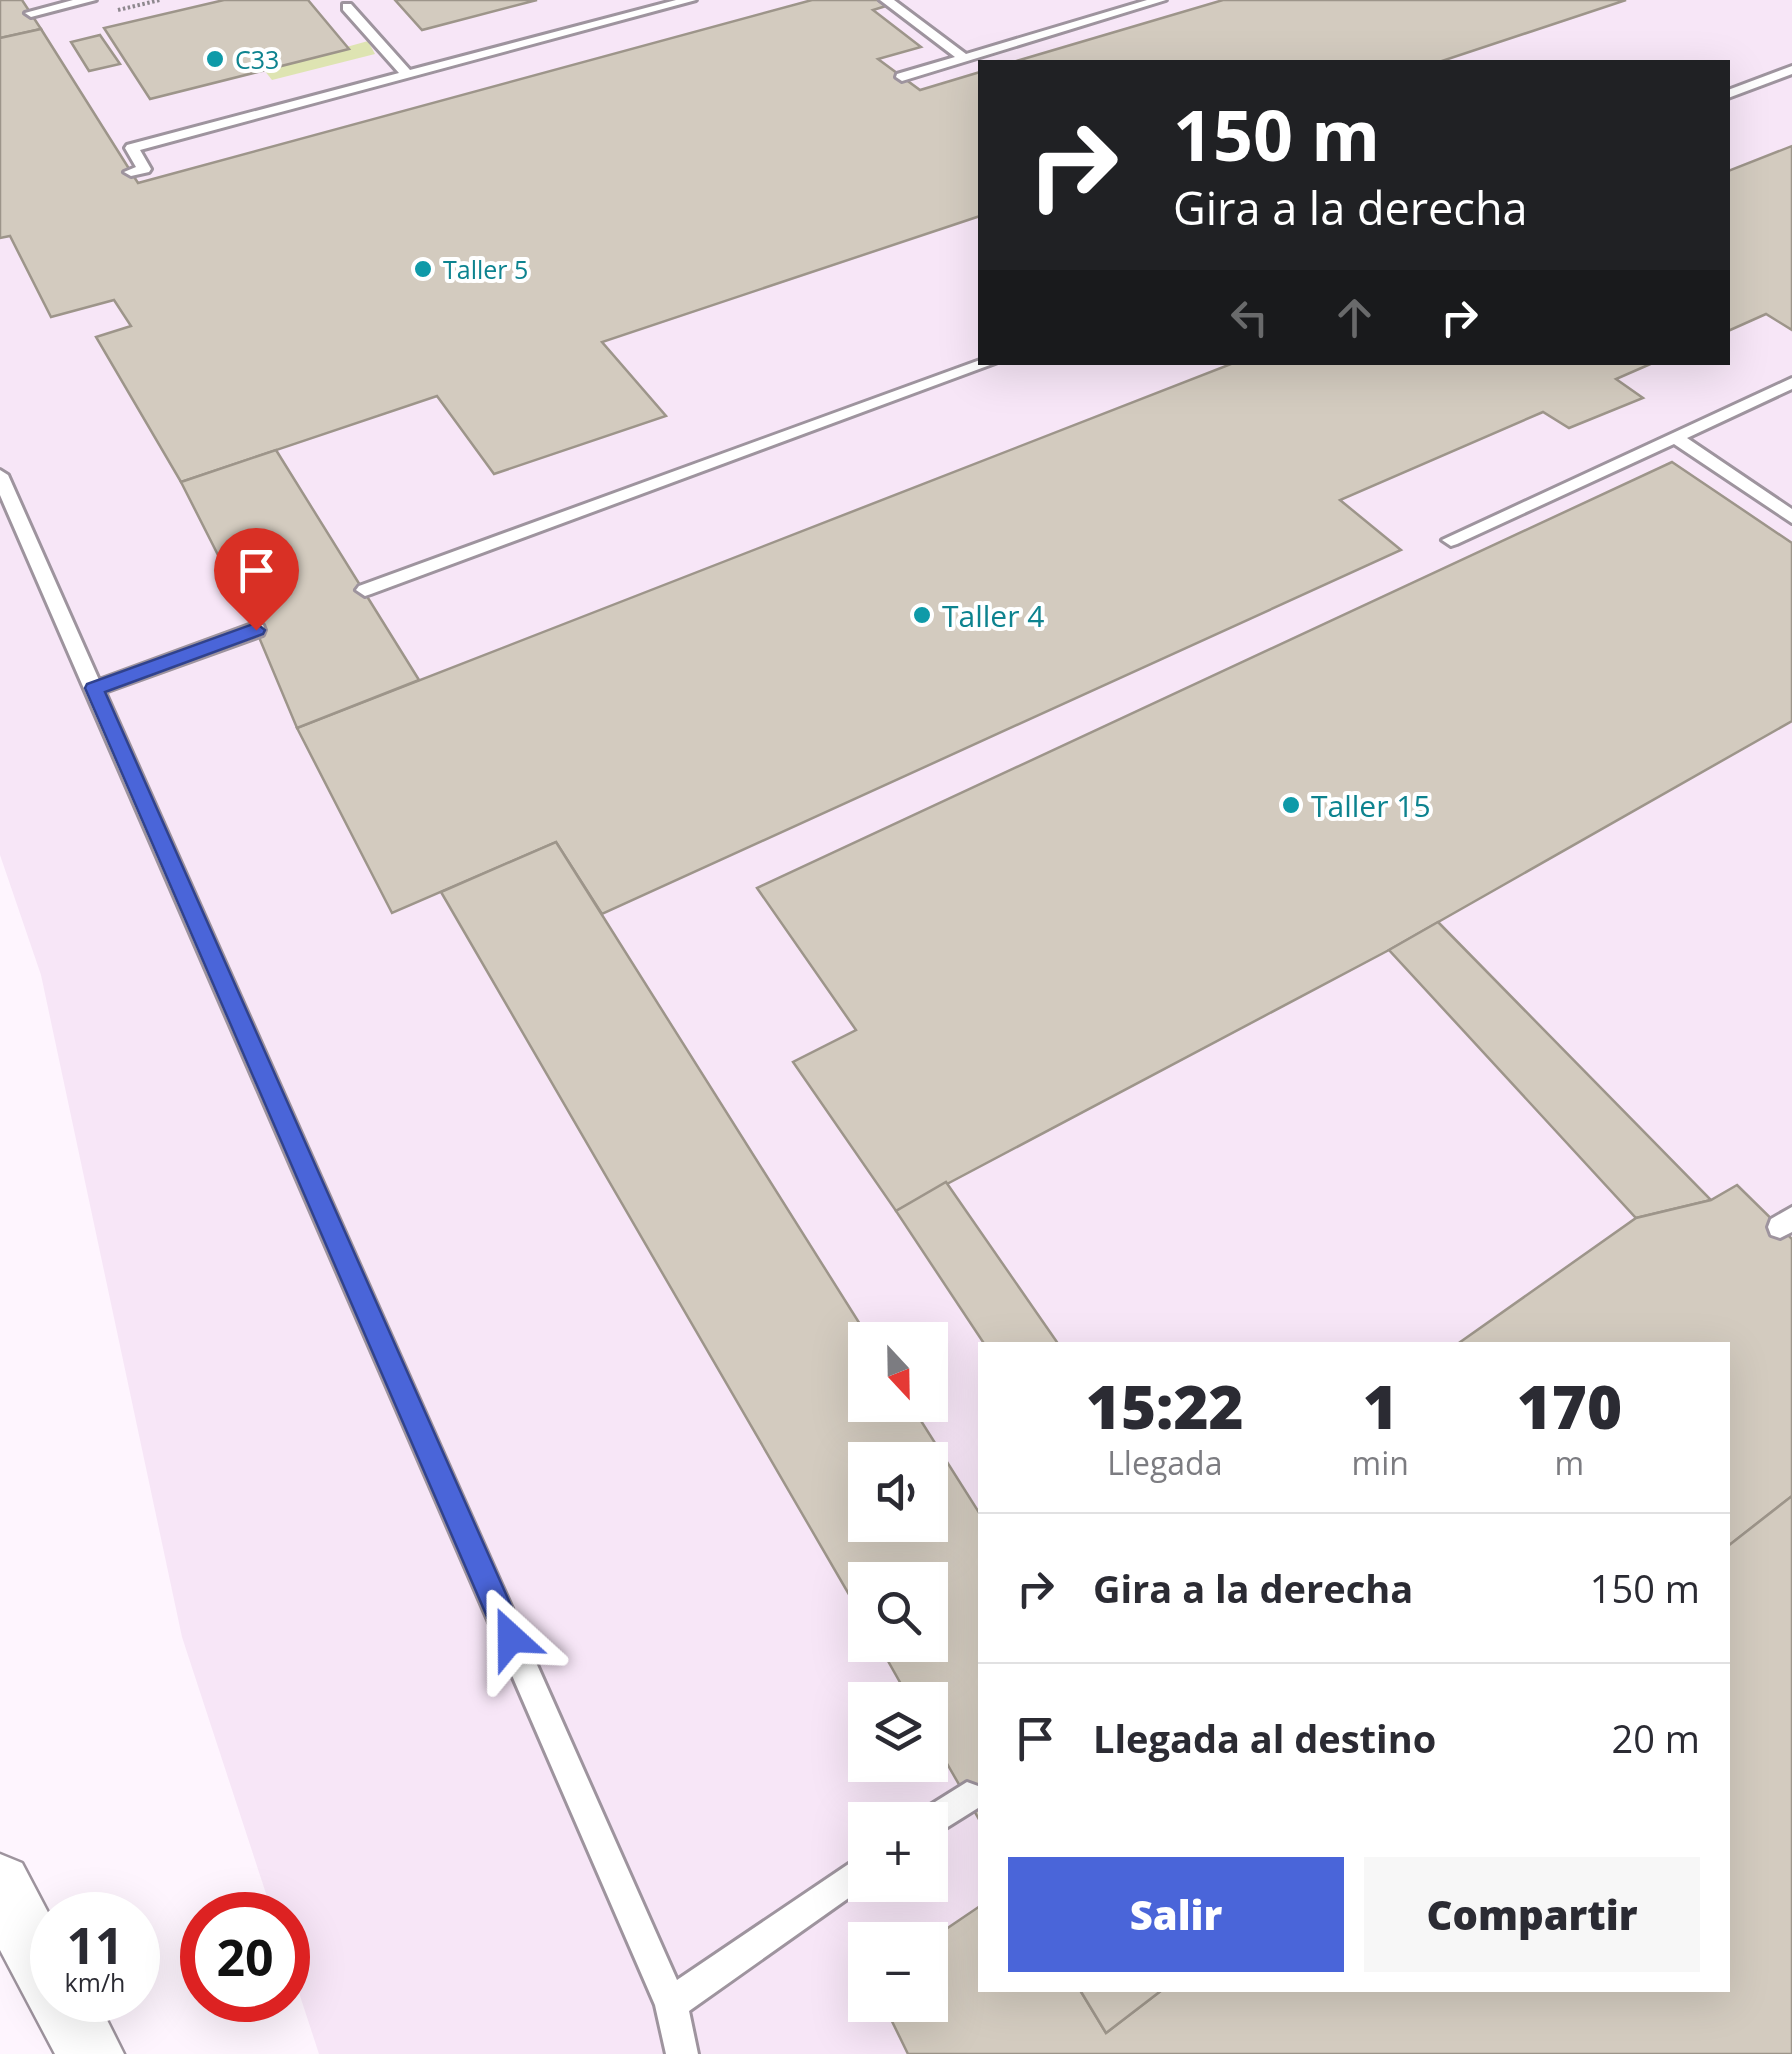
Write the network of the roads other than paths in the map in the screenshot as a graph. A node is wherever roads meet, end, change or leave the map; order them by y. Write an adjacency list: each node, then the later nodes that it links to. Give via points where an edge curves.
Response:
1 (90, 0): 6 (lane)
2 (690, 0): 9 (lane)
3 (886, 0): 7 (lane)
4 (1160, 0): 7 (lane)
5 (347, 7): 9 (lane)
6 (31, 14)
7 (964, 58): 10 (lane)
8 (1792, 70): 11 (lane)
9 (406, 75): 12 (lane, via 132,148 144,169)
10 (902, 76)
11 (1730, 93)
12 (131, 172)
13 (982, 365): 19 (lane)
14 (1792, 383): 15 (lane)
15 (1675, 436): 17 (lane); 18 (lane)
16 (0, 474): 21 (lane)
17 (1792, 517)
18 (1451, 540)
19 (364, 590)
20 (256, 630): 21 (lane)
21 (94, 688): 27 (lane)
22 (967, 1797): 23 (lane)
23 (948, 1810)
24 (848, 1880): 27 (lane)
25 (5, 1901): 26 (street)
26 (30, 1945)
27 (671, 2004): 30 (lane)
28 (74, 2022): 29 (street)
29 (91, 2054)
30 (682, 2054)

